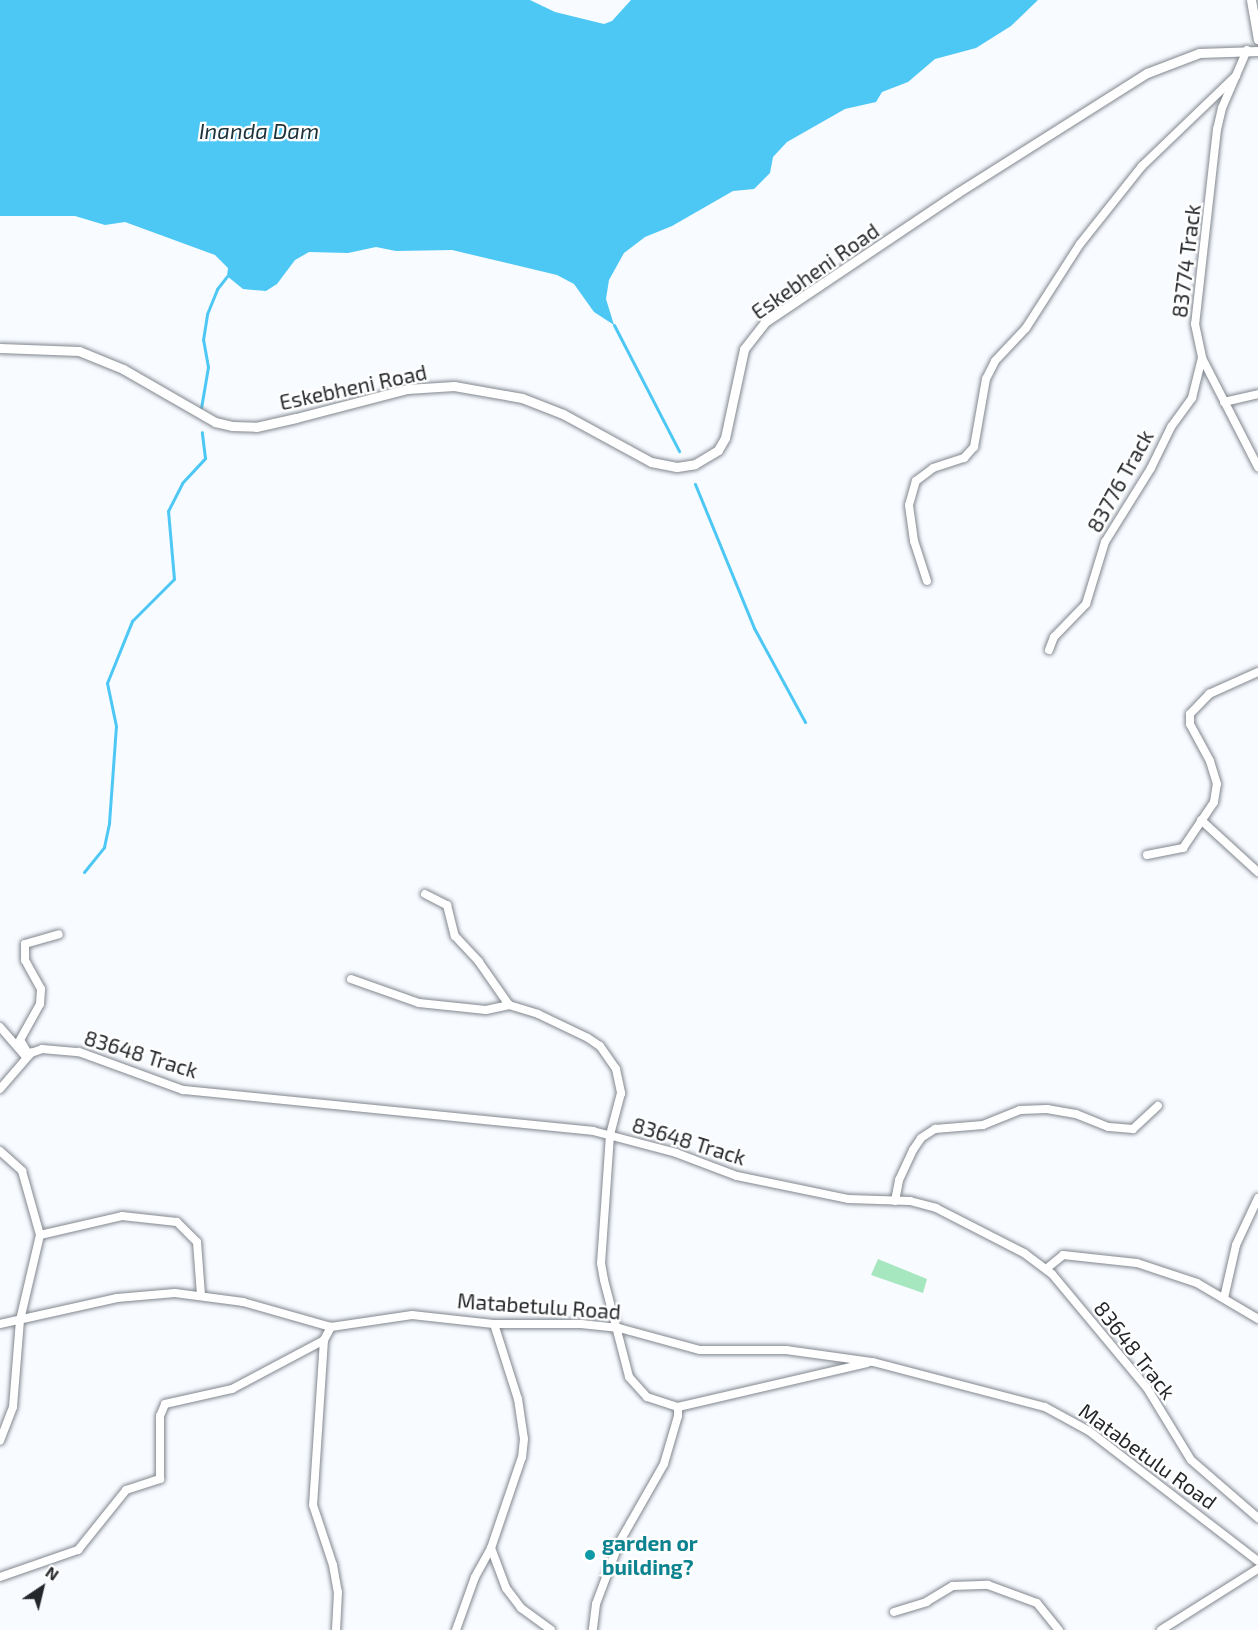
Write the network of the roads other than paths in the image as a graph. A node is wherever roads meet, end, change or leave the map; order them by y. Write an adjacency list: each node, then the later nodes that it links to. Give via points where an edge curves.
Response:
1 (1251, 0): 2 (street)
2 (1258, 39)
3 (1247, 50): 4 (street, Eskebheni Road); 5 (street, 83774 Track); 6 (street, Eskebheni Road, via 1225,50 1172,62 1115,92 765,322 744,349 725,438 718,450 695,464 677,467 651,462 563,414 522,398 454,386 407,389 256,427 232,426 215,422 123,369 79,351)
4 (1258, 51)
5 (1236, 76): 7 (street, 83774 Track, via 1217,129 1199,269 1196,324); 11 (street, via 1142,166 1080,244 1026,328 995,361 986,378 974,447 964,458 933,468 916,481 909,505 914,541)
6 (0, 348)
7 (1202, 358): 9 (street, 83774 Track); 12 (street, 83776 Track, via 1192,398 1105,542 1086,604 1053,637)
8 (1258, 394): 9 (street)
9 (1224, 402): 10 (street, 83774 Track)
10 (1258, 467)
11 (927, 581)
12 (1048, 650)
13 (1258, 672): 14 (street, via 1209,693 1190,714 1190,724 1210,761 1216,784 1214,802)
14 (1201, 820): 15 (street, via 1183,848); 16 (street)
15 (1147, 855)
16 (1258, 872)
17 (425, 894): 20 (street, via 447,905 455,936)
18 (59, 934): 22 (street, via 25,944 25,960 41,989 40,1004 20,1040)
19 (351, 979): 20 (street, via 419,1003 486,1010)
20 (509, 1005): 25 (street, via 570,1028 609,1057 621,1093)
21 (0, 1027): 22 (street)
22 (28, 1056): 23 (street); 25 (street, 83648 Track, via 42,1049 79,1052 183,1090 506,1120)
23 (0, 1089)
24 (1158, 1106): 28 (street, via 1133,1129 1109,1127 1047,1108 1020,1110 983,1125 936,1129 913,1149 899,1180)
25 (610, 1135): 28 (street, 83648 Track, via 676,1153 737,1176 848,1199); 38 (street, via 602,1263)
26 (0, 1151): 29 (street, via 22,1171)
27 (1258, 1198): 32 (street, via 1236,1245)
28 (895, 1201): 30 (street, 83648 Track, via 936,1208)
29 (40, 1235): 31 (street, via 123,1216 177,1222 197,1242); 34 (street)
30 (1046, 1269): 32 (street, via 1063,1255 1137,1263 1165,1270); 43 (street, 83648 Track, via 1147,1388 1191,1460)
31 (201, 1296): 34 (street, Matabetulu Road, via 117,1298); 37 (street, Matabetulu Road, via 259,1305)
32 (1224, 1298): 33 (street)
33 (1258, 1319)
34 (20, 1320): 35 (street, Matabetulu Road); 42 (street, via 13,1407)
35 (0, 1324)
36 (494, 1324): 37 (street, Matabetulu Road, via 412,1315); 38 (street, Matabetulu Road); 44 (street, via 518,1400 524,1439 522,1457)
37 (332, 1326): 39 (street)
38 (618, 1328): 40 (street, Matabetulu Road, via 700,1350 786,1350); 41 (street, via 629,1377 647,1397)
39 (324, 1340): 47 (street, via 232,1389 165,1404 160,1416 160,1479 126,1490 78,1550); 49 (street, via 313,1505 333,1565 338,1601)
40 (873, 1362): 41 (street); 45 (street, Matabetulu Road, via 1024,1399 1053,1411 1089,1431)
41 (678, 1407): 52 (street, via 675,1433 664,1464 630,1519 599,1594)
42 (0, 1441)
43 (1258, 1518)
44 (491, 1548): 50 (street, via 475,1577); 51 (street, via 506,1588 521,1608)
45 (1258, 1561)
46 (1258, 1569): 54 (street)
47 (0, 1577)
48 (894, 1612): 53 (street, via 926,1602 953,1586 988,1584 1038,1603)
49 (336, 1630)
50 (456, 1630)
51 (551, 1630)
52 (593, 1630)
53 (1059, 1630)
54 (1161, 1630)

